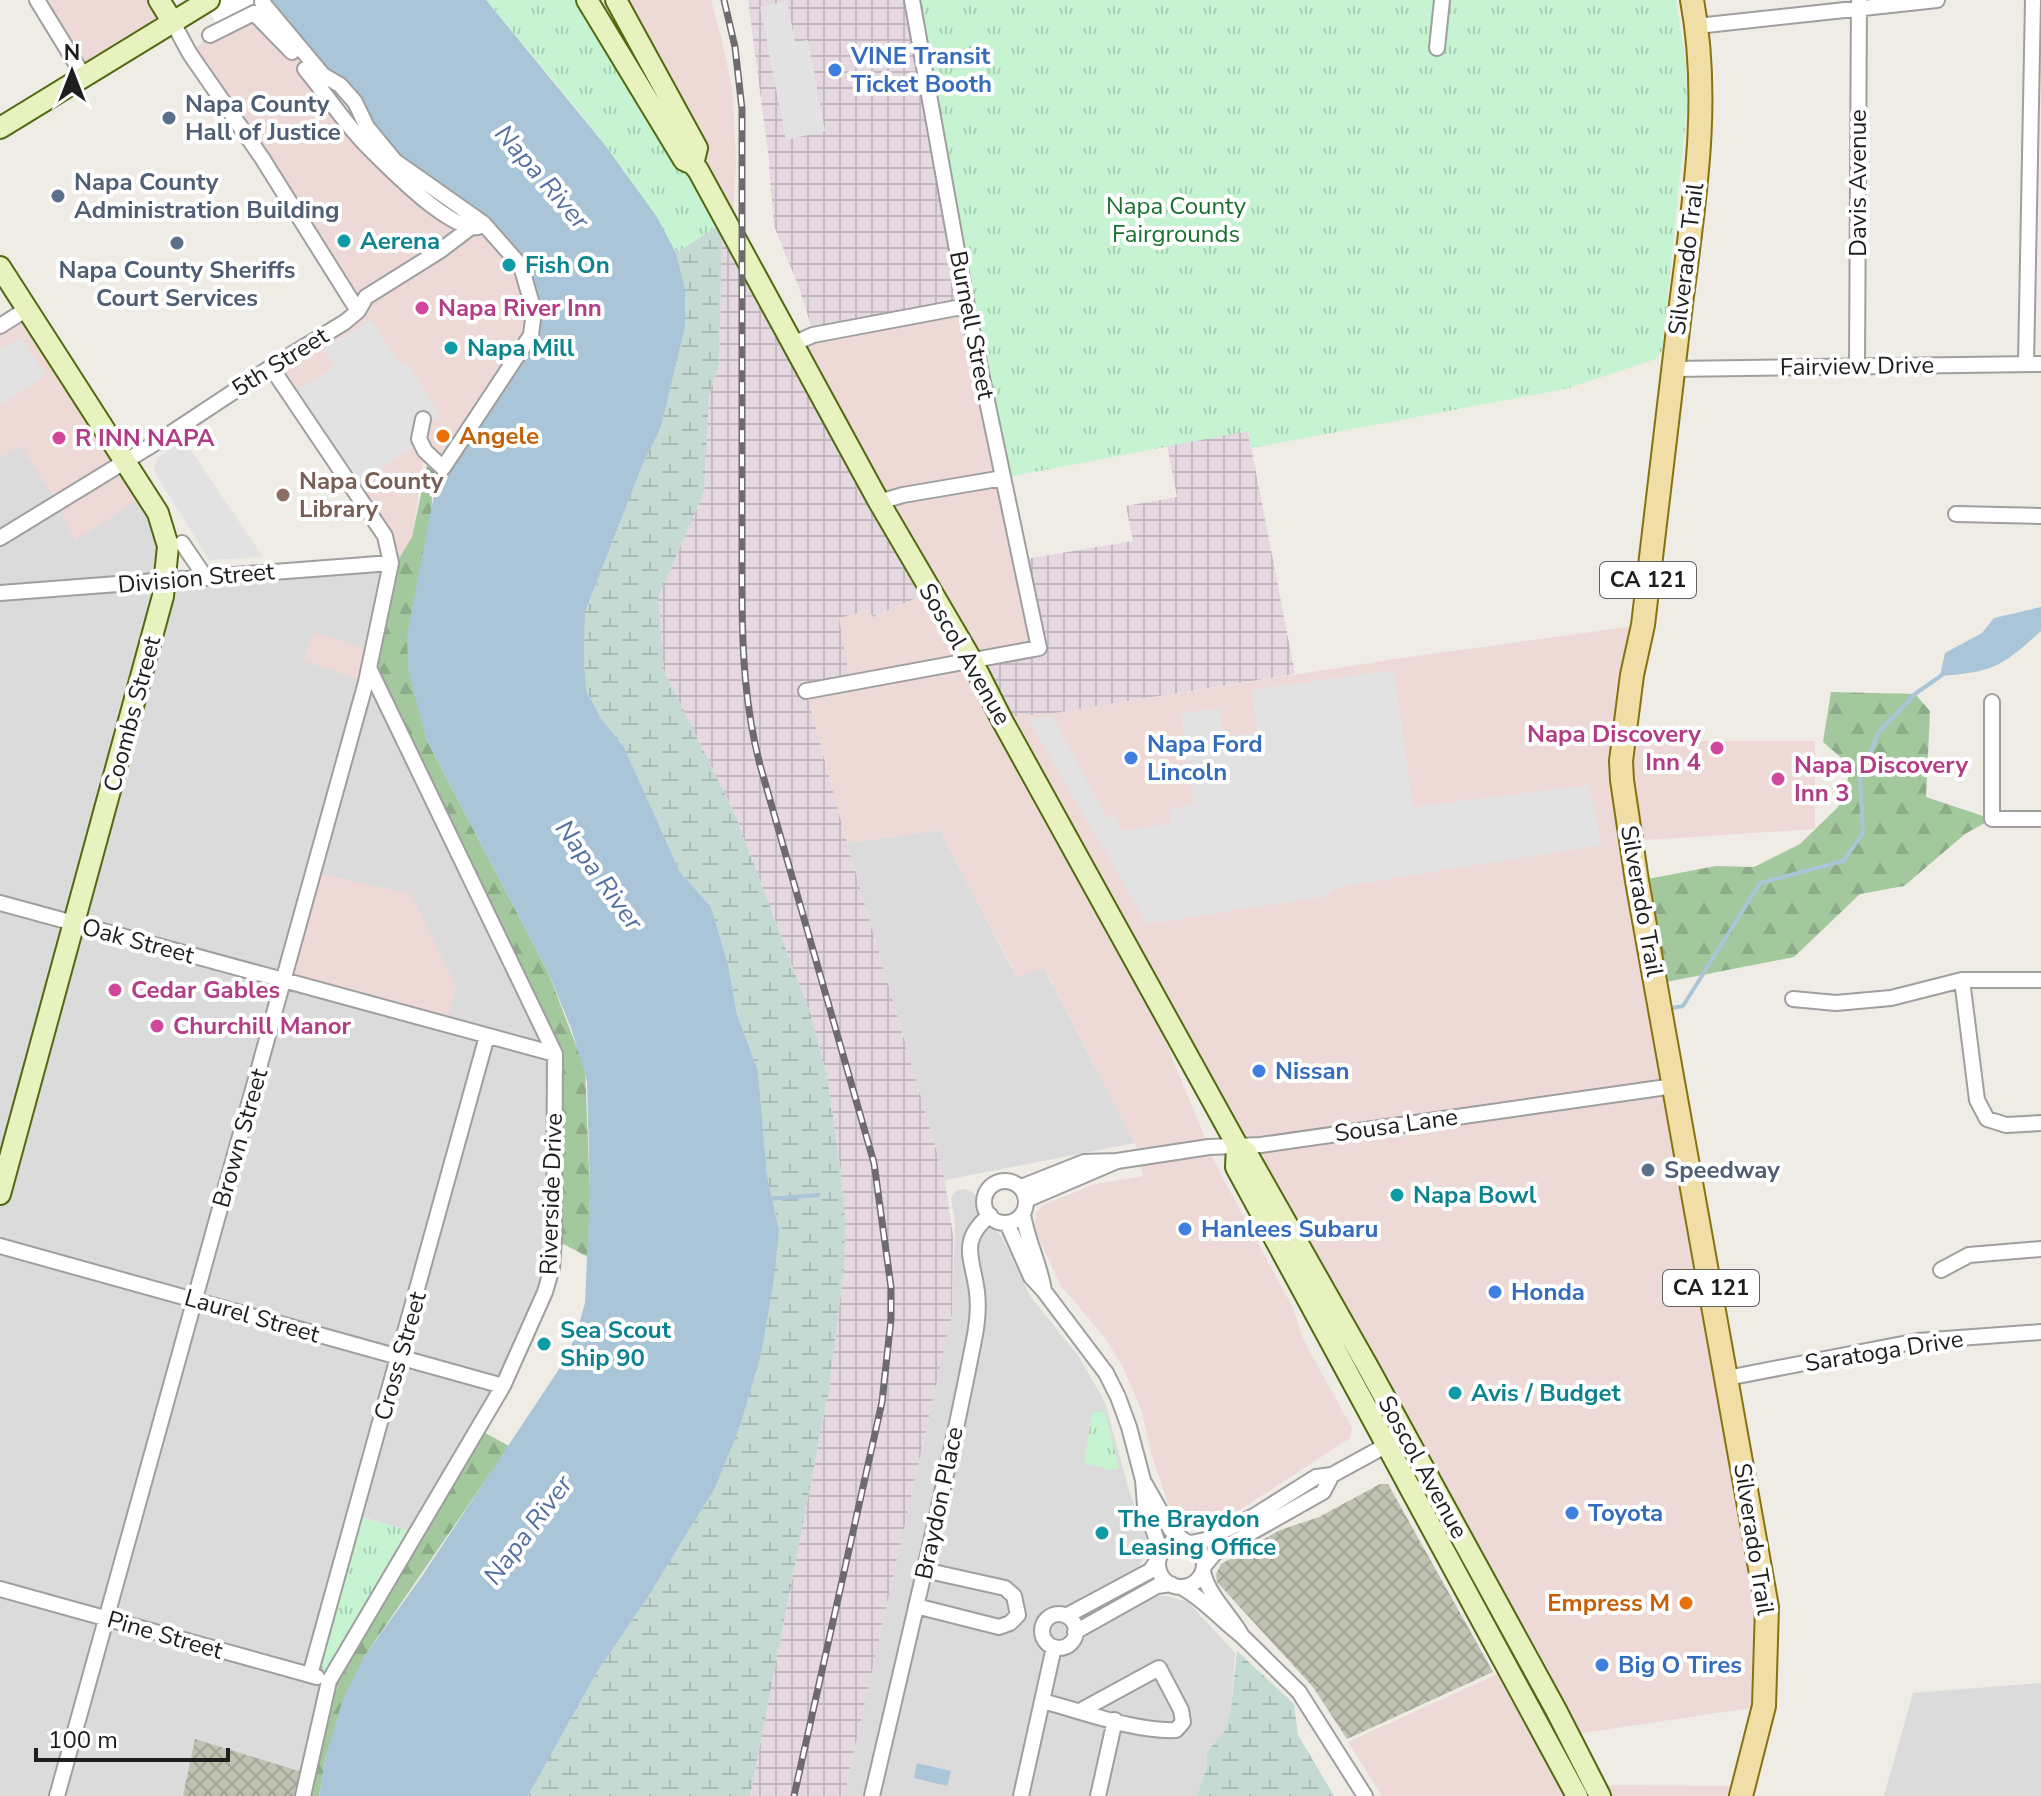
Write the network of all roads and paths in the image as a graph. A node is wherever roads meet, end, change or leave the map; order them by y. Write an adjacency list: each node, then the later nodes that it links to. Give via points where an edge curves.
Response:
1 (37, 0): 17 (street)
2 (159, 0): 13 (main road)
3 (209, 0): 13 (main road)
4 (587, 0): 19 (main road, Soscol Avenue, via 684,160)
5 (616, 0): 19 (main road, Soscol Avenue, via 697,148)
6 (912, 0): 22 (street, Burnell Street)
7 (1442, 0): 16 (street)
8 (1692, 0): 14 (main road, Silverado Trail / CA 121)
9 (1937, 0): 12 (street)
10 (2033, 0): 27 (street)
11 (262, 2): 20 (street, via 323,75 355,102 367,127 395,161)
12 (1859, 3): 14 (street); 28 (street, Davis Avenue)
13 (172, 21): 17 (main road); 24 (street)
14 (1697, 26): 30 (main road, Silverado Trail / CA 121, via 1702,109)
15 (210, 35): 20 (street, via 254,13 284,42 366,146 451,219)
16 (1437, 48)
17 (83, 75): 18 (main road)
18 (0, 128)
19 (693, 164): 26 (main road, Soscol Avenue)
20 (476, 226): 24 (street, 5th Street, via 366,297); 31 (street, via 521,266 534,311 531,335 443,468 419,439)
21 (0, 267): 23 (main road, Coombs Street)
22 (967, 306): 26 (street, via 813,335); 33 (street, Burnell Street)
23 (27, 309): 25 (street); 32 (main road, Coombs Street)
24 (358, 311): 29 (street, 5th Street)
25 (0, 326)
26 (795, 343): 34 (main road, Soscol Avenue)
27 (2033, 364): 28 (street, Fairview Drive)
28 (1857, 366): 30 (street, Fairview Drive)
29 (271, 367): 32 (street, 5th Street); 40 (street, via 385,536)
30 (1673, 369): 57 (main road, Silverado Trail / CA 121, via 1621,771)
31 (423, 419)
32 (126, 461): 35 (main road, Coombs Street); 38 (street, 5th Street)
33 (1003, 478): 34 (street); 44 (street, Burnell Street, via 1039,648)
34 (879, 502): 44 (main road, Soscol Avenue)
35 (158, 513): 39 (main road); 42 (main road, Coombs Street, via 168,546)
36 (1956, 514): 37 (street)
37 (2041, 516)
38 (0, 538)
39 (182, 543): 41 (street)
40 (391, 563): 41 (street, Division Street); 45 (street, Brown Street)
41 (206, 578): 42 (street, Division Street)
42 (166, 581): 43 (street, Division Street); 50 (main road, Coombs Street)
43 (0, 593)
44 (971, 659): 46 (street); 59 (main road, Soscol Avenue)
45 (370, 670): 53 (street, Brown Street); 56 (street, Riverside Drive)
46 (806, 691)
47 (1992, 702): 48 (street, via 1992,819)
48 (2041, 819)
49 (0, 903): 50 (street, Oak Street)
50 (74, 923): 53 (street, Oak Street); 60 (main road, Coombs Street)
51 (1962, 980): 52 (street); 54 (street, via 1891,998 1836,1003); 58 (street, via 1977,1100 1987,1119 2006,1125)
52 (2041, 980)
53 (284, 981): 55 (street, Oak Street); 68 (street, Brown Street)
54 (1793, 999)
55 (487, 1036): 56 (street, Oak Street); 70 (street, Cross Street)
56 (555, 1054): 72 (street, Riverside Drive, via 552,1268)
57 (1674, 1086): 59 (street, Sousa Lane); 71 (main road, Silverado Trail / CA 121)
58 (2041, 1123)
59 (1237, 1145): 61 (street, Sousa Lane, via 1117,1161); 73 (main road, Soscol Avenue, via 1318,1276); 74 (main road, Soscol Avenue, via 1236,1167)
60 (0, 1194)
61 (1023, 1200): 62 (street, via 1010,1181 993,1185 985,1198); 63 (street); 67 (street, via 1026,1237 1041,1269)
62 (990, 1215): 63 (street); 80 (street, Braydon Place, via 971,1240 976,1329)
63 (1007, 1223): 67 (street, via 1031,1277)
64 (0, 1246): 68 (street, Laurel Street)
65 (2041, 1249): 66 (street, via 1969,1255)
66 (1941, 1270)
67 (1044, 1291): 76 (street, via 1106,1373 1129,1427)
68 (195, 1300): 70 (street, Laurel Street); 86 (street, Brown Street)
69 (2041, 1332): 71 (street, Saratoga Drive, via 1918,1341)
70 (399, 1357): 72 (street, Laurel Street); 91 (street, Cross Street)
71 (1727, 1378): 104 (main road, Silverado Trail / CA 121, via 1767,1607 1764,1706)
72 (503, 1386): 92 (street, Riverside Drive)
73 (1405, 1435): 74 (street); 103 (main road, Soscol Avenue)
74 (1385, 1446): 75 (street); 102 (main road, Soscol Avenue)
75 (1332, 1475): 77 (street, via 1316,1477 1205,1540); 79 (street, via 1323,1492 1215,1553)
76 (1143, 1480): 77 (street, via 1171,1530); 78 (street)
77 (1188, 1542): 78 (street, via 1172,1543); 79 (street, via 1201,1553)
78 (1160, 1556): 81 (street, via 1161,1573); 85 (street, via 1150,1571)
79 (1204, 1569): 81 (street, via 1195,1582); 89 (street, via 1206,1586)
80 (924, 1570): 83 (street, Braydon Place); 84 (street, via 1005,1588 1014,1596)
81 (1176, 1586): 88 (street, via 1157,1586); 89 (street, via 1195,1595)
82 (0, 1589): 86 (street, Pine Street)
83 (916, 1606): 84 (street, via 999,1627); 98 (street, Braydon Place)
84 (1018, 1615): 87 (street)
85 (1066, 1616): 87 (street, via 1055,1614); 88 (street)
86 (107, 1619): 91 (street, Pine Street); 96 (street, Brown Street)
87 (1043, 1624): 90 (street, via 1044,1639)
88 (1075, 1632): 90 (street, via 1067,1646)
89 (1242, 1636): 101 (street, via 1299,1692)
90 (1054, 1647): 93 (street)
91 (310, 1675): 92 (street, Pine Street)
92 (329, 1681): 97 (street, Riverside Drive)
93 (1042, 1701): 94 (street); 99 (street)
94 (1080, 1711): 95 (street); 95 (street, via 1159,1668 1183,1716 1181,1726 1171,1730)
95 (1115, 1720): 100 (street)
96 (57, 1796)
97 (303, 1796)
98 (872, 1796)
99 (1021, 1796)
100 (1098, 1796)
101 (1365, 1796)
102 (1577, 1796)
103 (1600, 1796)
104 (1741, 1796)

